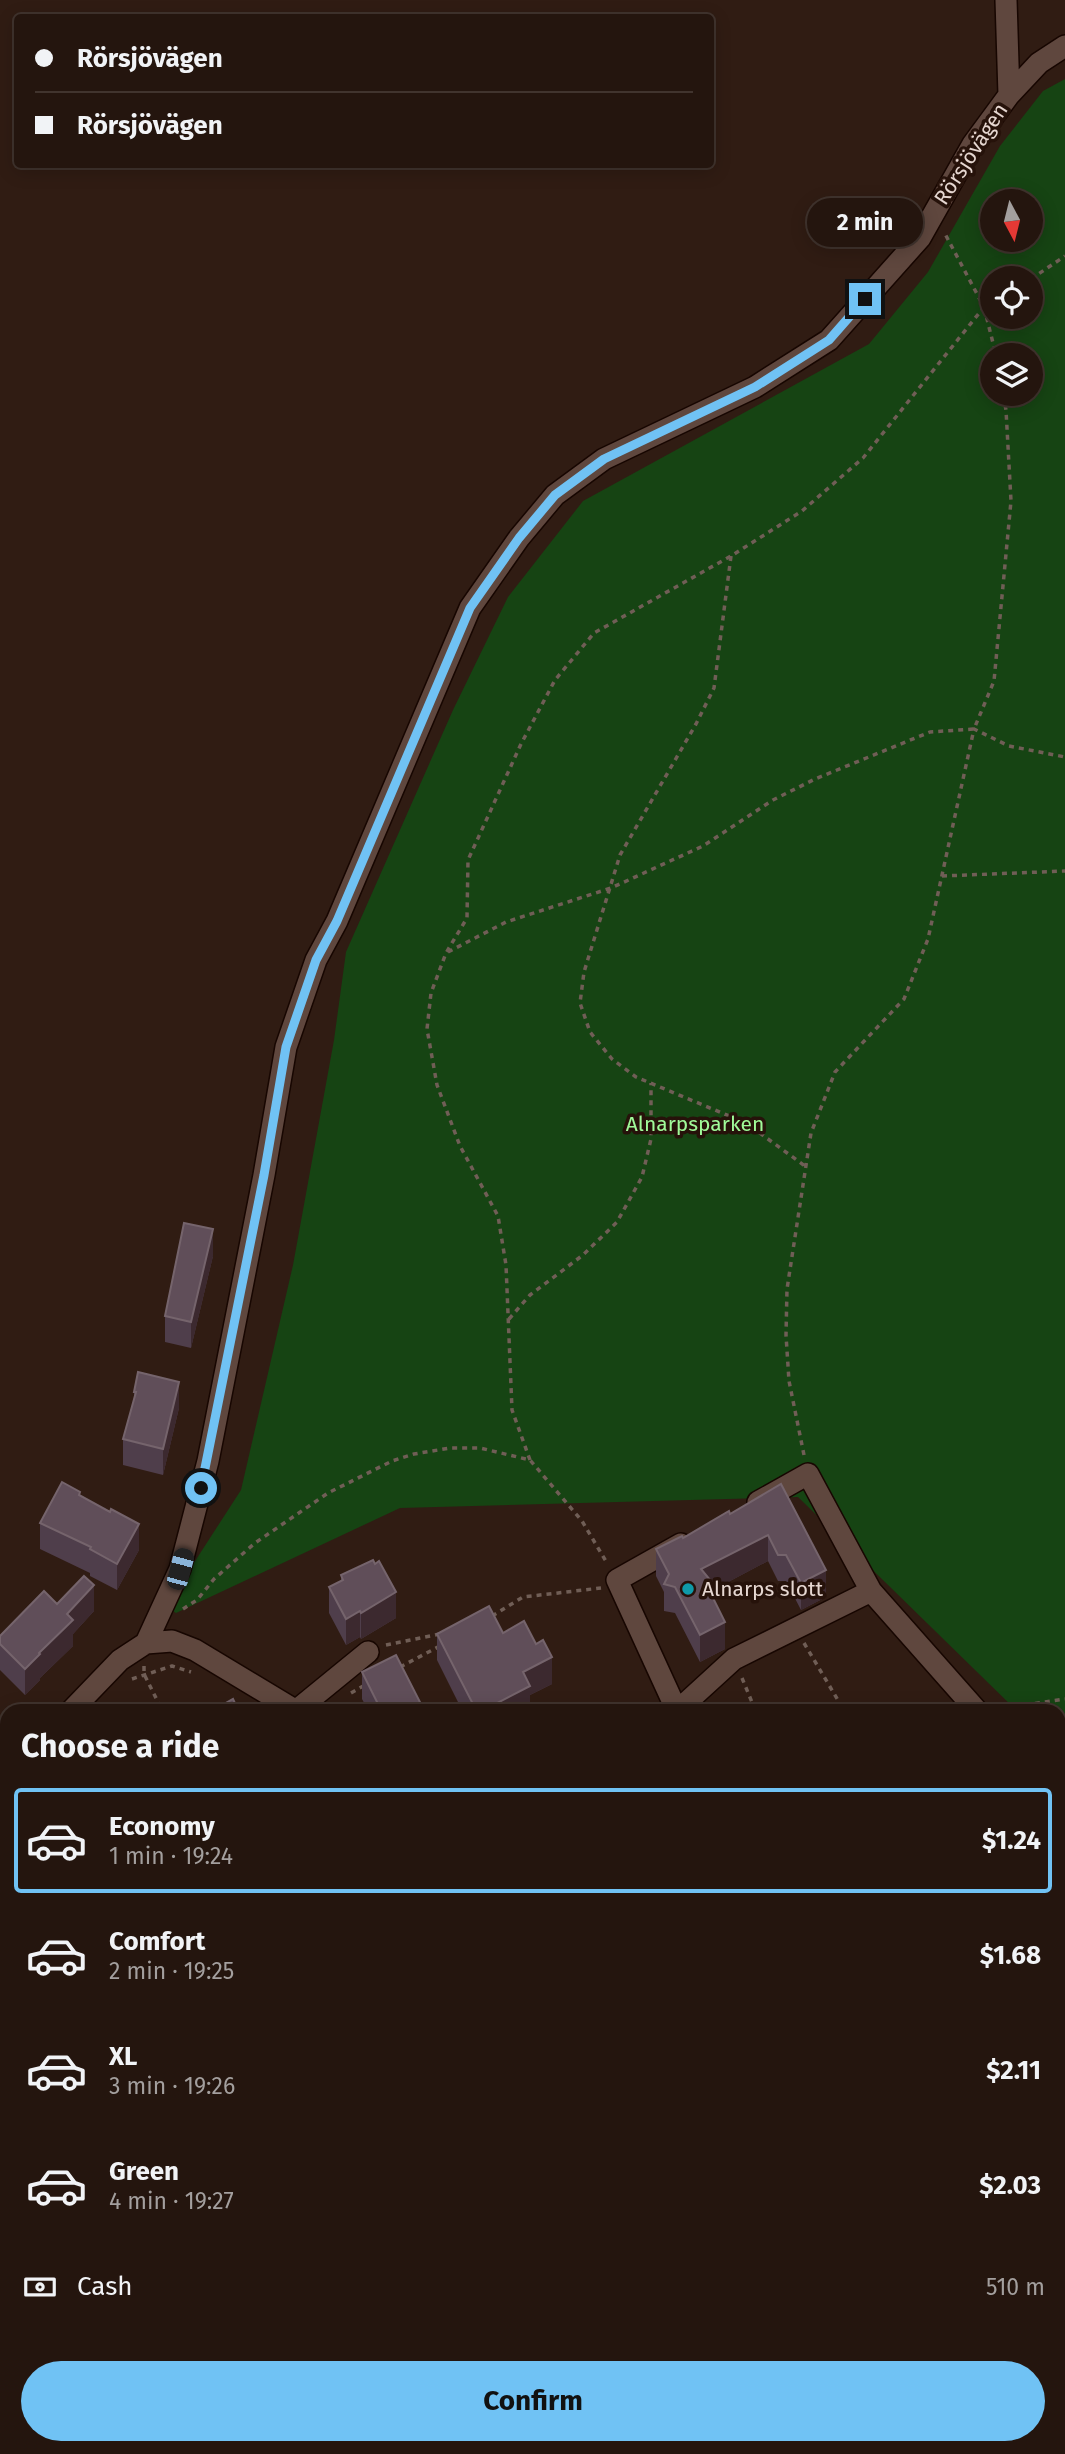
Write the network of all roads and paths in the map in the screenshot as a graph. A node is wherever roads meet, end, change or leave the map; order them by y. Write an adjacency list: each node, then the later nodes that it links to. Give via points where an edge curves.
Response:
1 (1006, 0): 3 (street)
2 (1065, 46): 3 (street, Rörsjövägen, via 1039,64)
3 (1009, 95): 4 (street, Rörsjövägen, via 973,144)
4 (933, 213): 7 (path); 30 (street, Rörsjövägen, via 920,238 829,340 755,387 604,459 555,495 470,608 297,1010 286,1047 208,1461 180,1569)
5 (1065, 256): 6 (path)
6 (1043, 271)
7 (980, 300)
8 (980, 312): 10 (path, via 863,458 802,511)
9 (1004, 406): 11 (path, via 1011,501 994,681)
10 (730, 555): 15 (path, via 714,688 620,855); 16 (path, via 594,633 555,680 468,860 467,918)
11 (974, 729): 12 (path, via 1009,746); 14 (path); 15 (path, via 930,733 815,779 773,800 703,846)
12 (1065, 757)
13 (1065, 870): 14 (path)
14 (942, 876): 18 (path, via 928,939 904,999 835,1072 811,1133)
15 (611, 888): 16 (path, via 506,922); 17 (path, via 584,972 580,1003 590,1032 612,1059)
16 (446, 953): 19 (path, via 431,993 427,1029 437,1085 460,1146 498,1216)
17 (651, 1083): 18 (path, via 746,1123); 19 (path, via 651,1139 642,1177 617,1222 530,1295)
18 (805, 1166): 21 (path, via 787,1289 786,1335 789,1381)
19 (509, 1319): 20 (path, via 512,1410)
20 (530, 1460): 24 (path, via 582,1521); 29 (path, via 480,1448 450,1448 414,1454 360,1475 302,1509 214,1579 197,1600 176,1613)
21 (808, 1474): 22 (street); 25 (street)
22 (736, 1514)
23 (701, 1534): 24 (street)
24 (619, 1583): 26 (path, via 523,1597); 45 (street)
25 (871, 1591): 27 (street); 49 (street)
26 (488, 1619)
27 (796, 1629): 33 (street); 48 (path)
28 (452, 1631): 32 (path)
29 (172, 1642): 30 (street); 43 (street)
30 (146, 1643): 41 (street, via 120,1660)
31 (442, 1645): 34 (path)
32 (368, 1652): 44 (street)
33 (734, 1659): 46 (street); 47 (path)
34 (395, 1670)
35 (195, 1673): 36 (path, via 172,1666)
36 (144, 1674): 38 (path); 42 (path)
37 (372, 1682): 39 (path)
38 (126, 1684)
39 (350, 1693)
40 (1065, 1699): 50 (path)
41 (78, 1704)
42 (159, 1704)
43 (286, 1704)
44 (306, 1704)
45 (674, 1704)
46 (685, 1704)
47 (754, 1704)
48 (840, 1704)
49 (971, 1704)
50 (1032, 1704)

